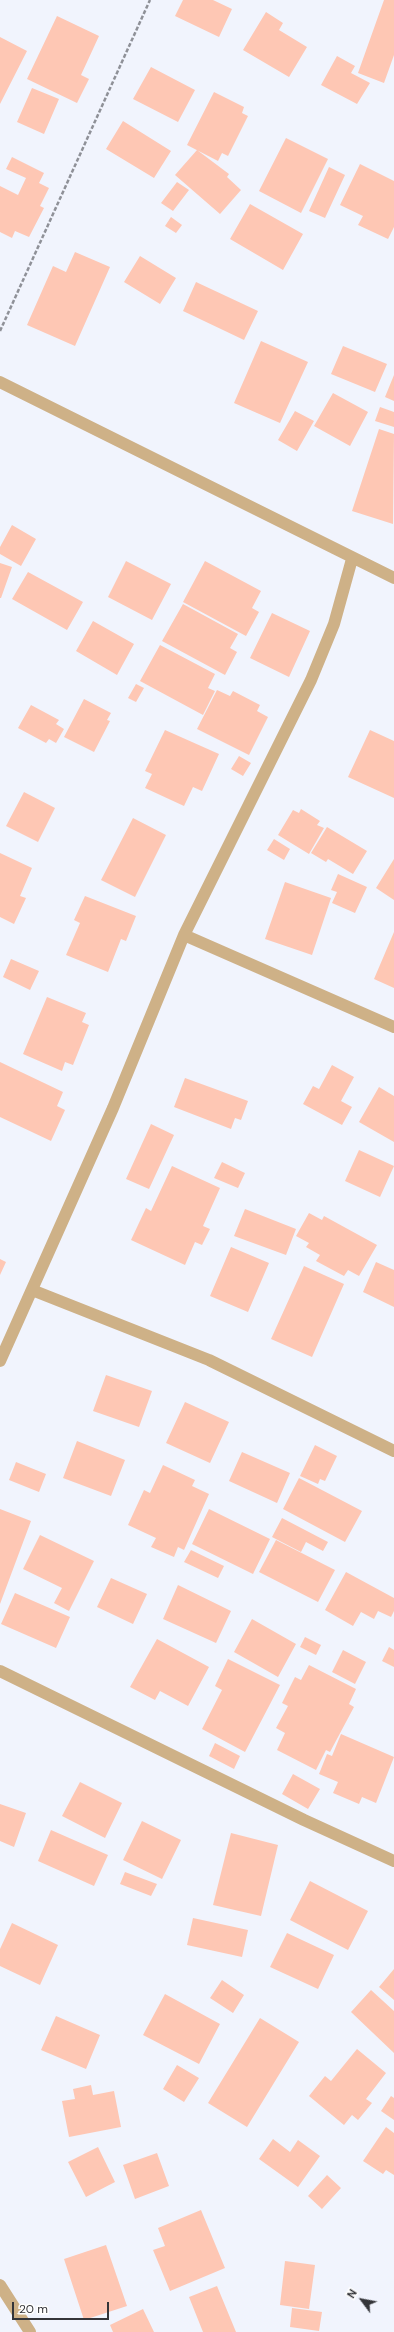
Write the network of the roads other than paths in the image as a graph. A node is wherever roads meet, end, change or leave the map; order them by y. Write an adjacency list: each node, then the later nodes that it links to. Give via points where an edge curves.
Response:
1 (0, 382): 2 (street)
2 (352, 559): 3 (street); 4 (street, via 334,624 311,680)
3 (394, 578)
4 (184, 936): 5 (street); 6 (street, via 113,1108)
5 (394, 1027)
6 (32, 1290): 7 (street); 8 (street, via 209,1360)
7 (0, 1360)
8 (394, 1451)
9 (0, 1671): 10 (street, via 304,1820)
10 (394, 1861)
11 (0, 2285): 12 (street)
12 (30, 2332)

